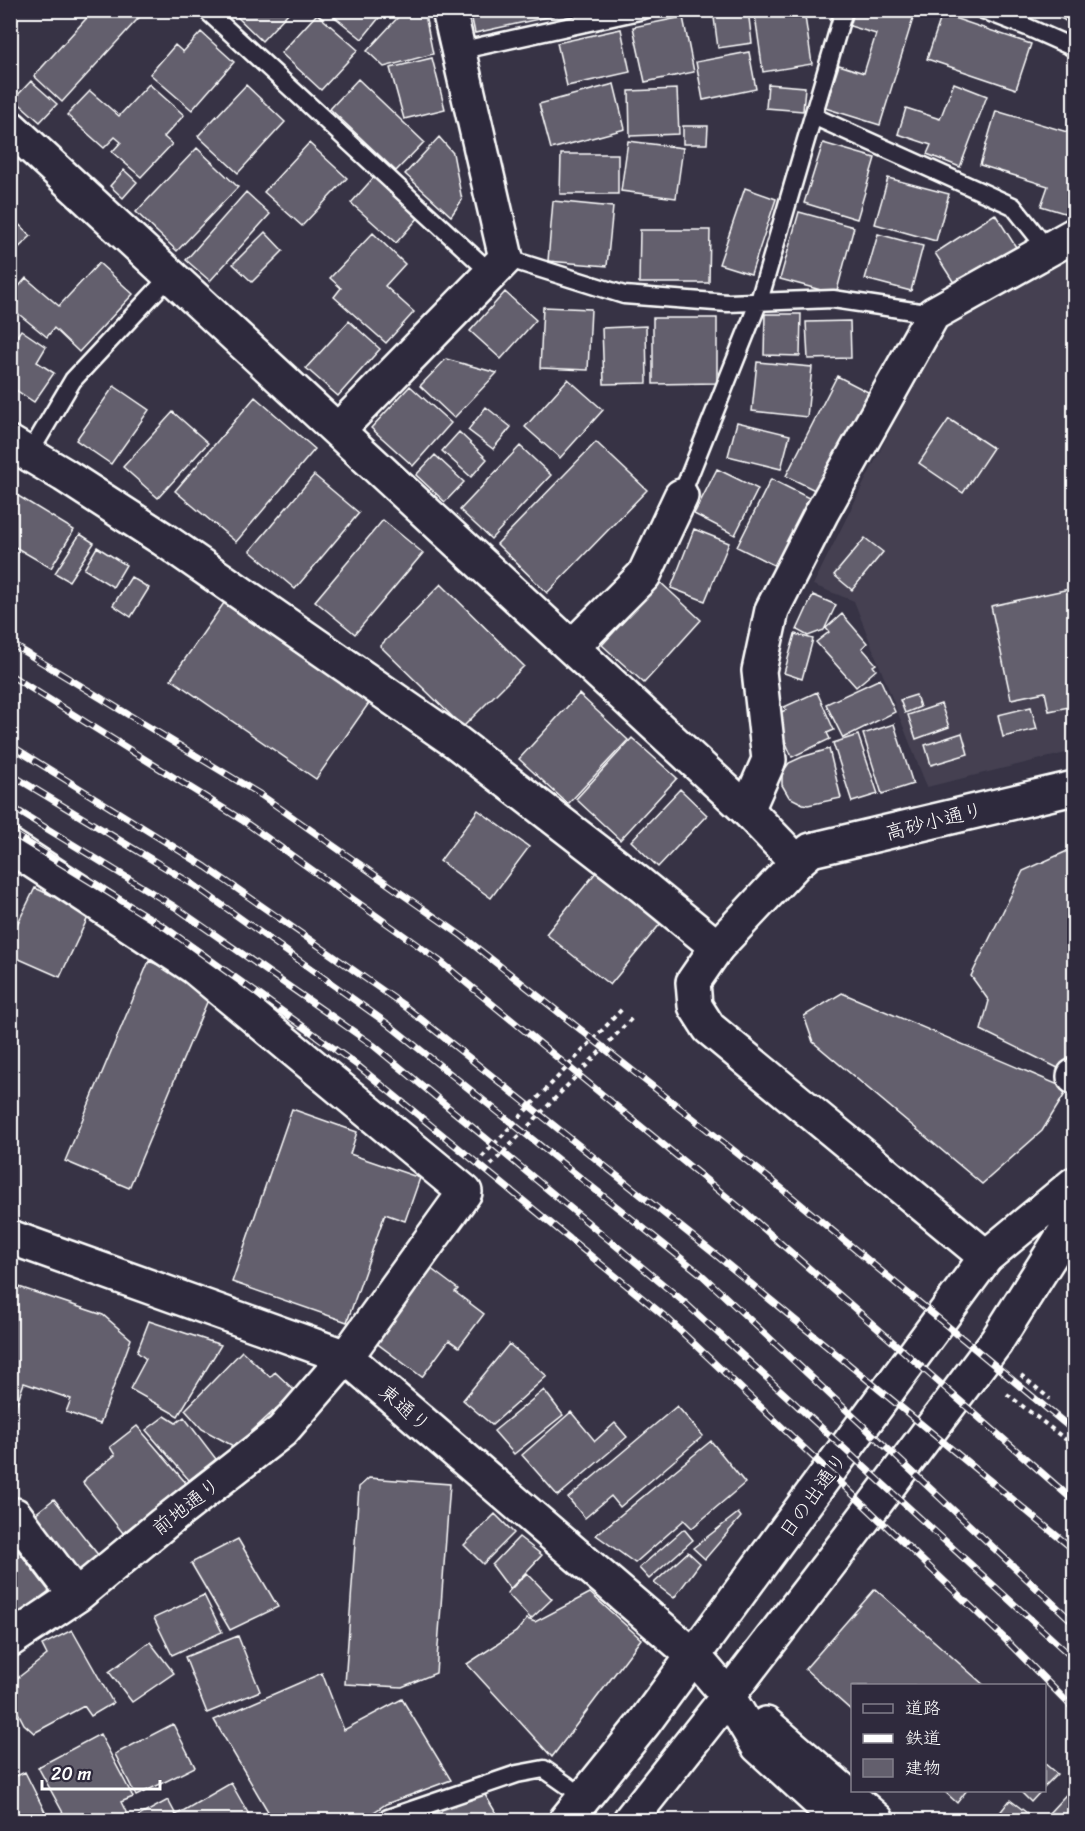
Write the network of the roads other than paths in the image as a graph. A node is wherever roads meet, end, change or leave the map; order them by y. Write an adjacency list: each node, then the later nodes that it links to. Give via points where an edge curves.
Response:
1 (206, 10): 11 (lane)
2 (449, 10): 7 (street)
3 (644, 10): 7 (lane)
4 (844, 10): 8 (lane)
5 (983, 10): 6 (lane)
6 (1074, 48)
7 (458, 51): 11 (street)
8 (813, 116): 10 (lane, via 1013,206); 13 (lane)
9 (10, 127): 12 (street)
10 (1061, 242): 14 (street)
11 (499, 266): 13 (lane, via 624,295 728,303); 15 (street)
12 (171, 275): 15 (street); 16 (lane, via 73,380)
13 (759, 301): 14 (lane, via 833,299); 17 (lane)
14 (933, 314): 20 (street, via 772,610 759,671 769,760)
15 (338, 430): 18 (street)
16 (20, 448): 23 (street, via 163,539 456,742)
17 (681, 496): 18 (street, via 644,575)
18 (572, 647): 20 (street)
19 (1074, 788): 22 (street, 高砂小通り, via 811,850)
20 (747, 810): 22 (street)
21 (10, 846): 28 (street, 前地通り, via 194,967 460,1188)
22 (797, 862): 23 (street, 高砂小通り)
23 (717, 947): 27 (street, 高砂小通り, via 693,982 695,1006 709,1028)
24 (1074, 1184): 27 (street, 日の出通り)
25 (1074, 1218): 33 (street, via 996,1342)
26 (10, 1237): 28 (street, 東通り)
27 (986, 1257): 32 (street, 日の出通り)
28 (346, 1357): 30 (street, 前地通り, via 282,1431); 32 (street, 東通り)
29 (12, 1514): 30 (street)
30 (76, 1596): 31 (street, 前地通り)
31 (10, 1640)
32 (694, 1656): 33 (street, 東通り); 34 (street, 日の出通り)
33 (728, 1696): 36 (street); 37 (street, via 758,1746); 38 (street, via 756,1715)
34 (575, 1809): 35 (lane, via 544,1769 517,1774)
35 (385, 1821)
36 (630, 1821)
37 (838, 1821)
38 (877, 1821)

